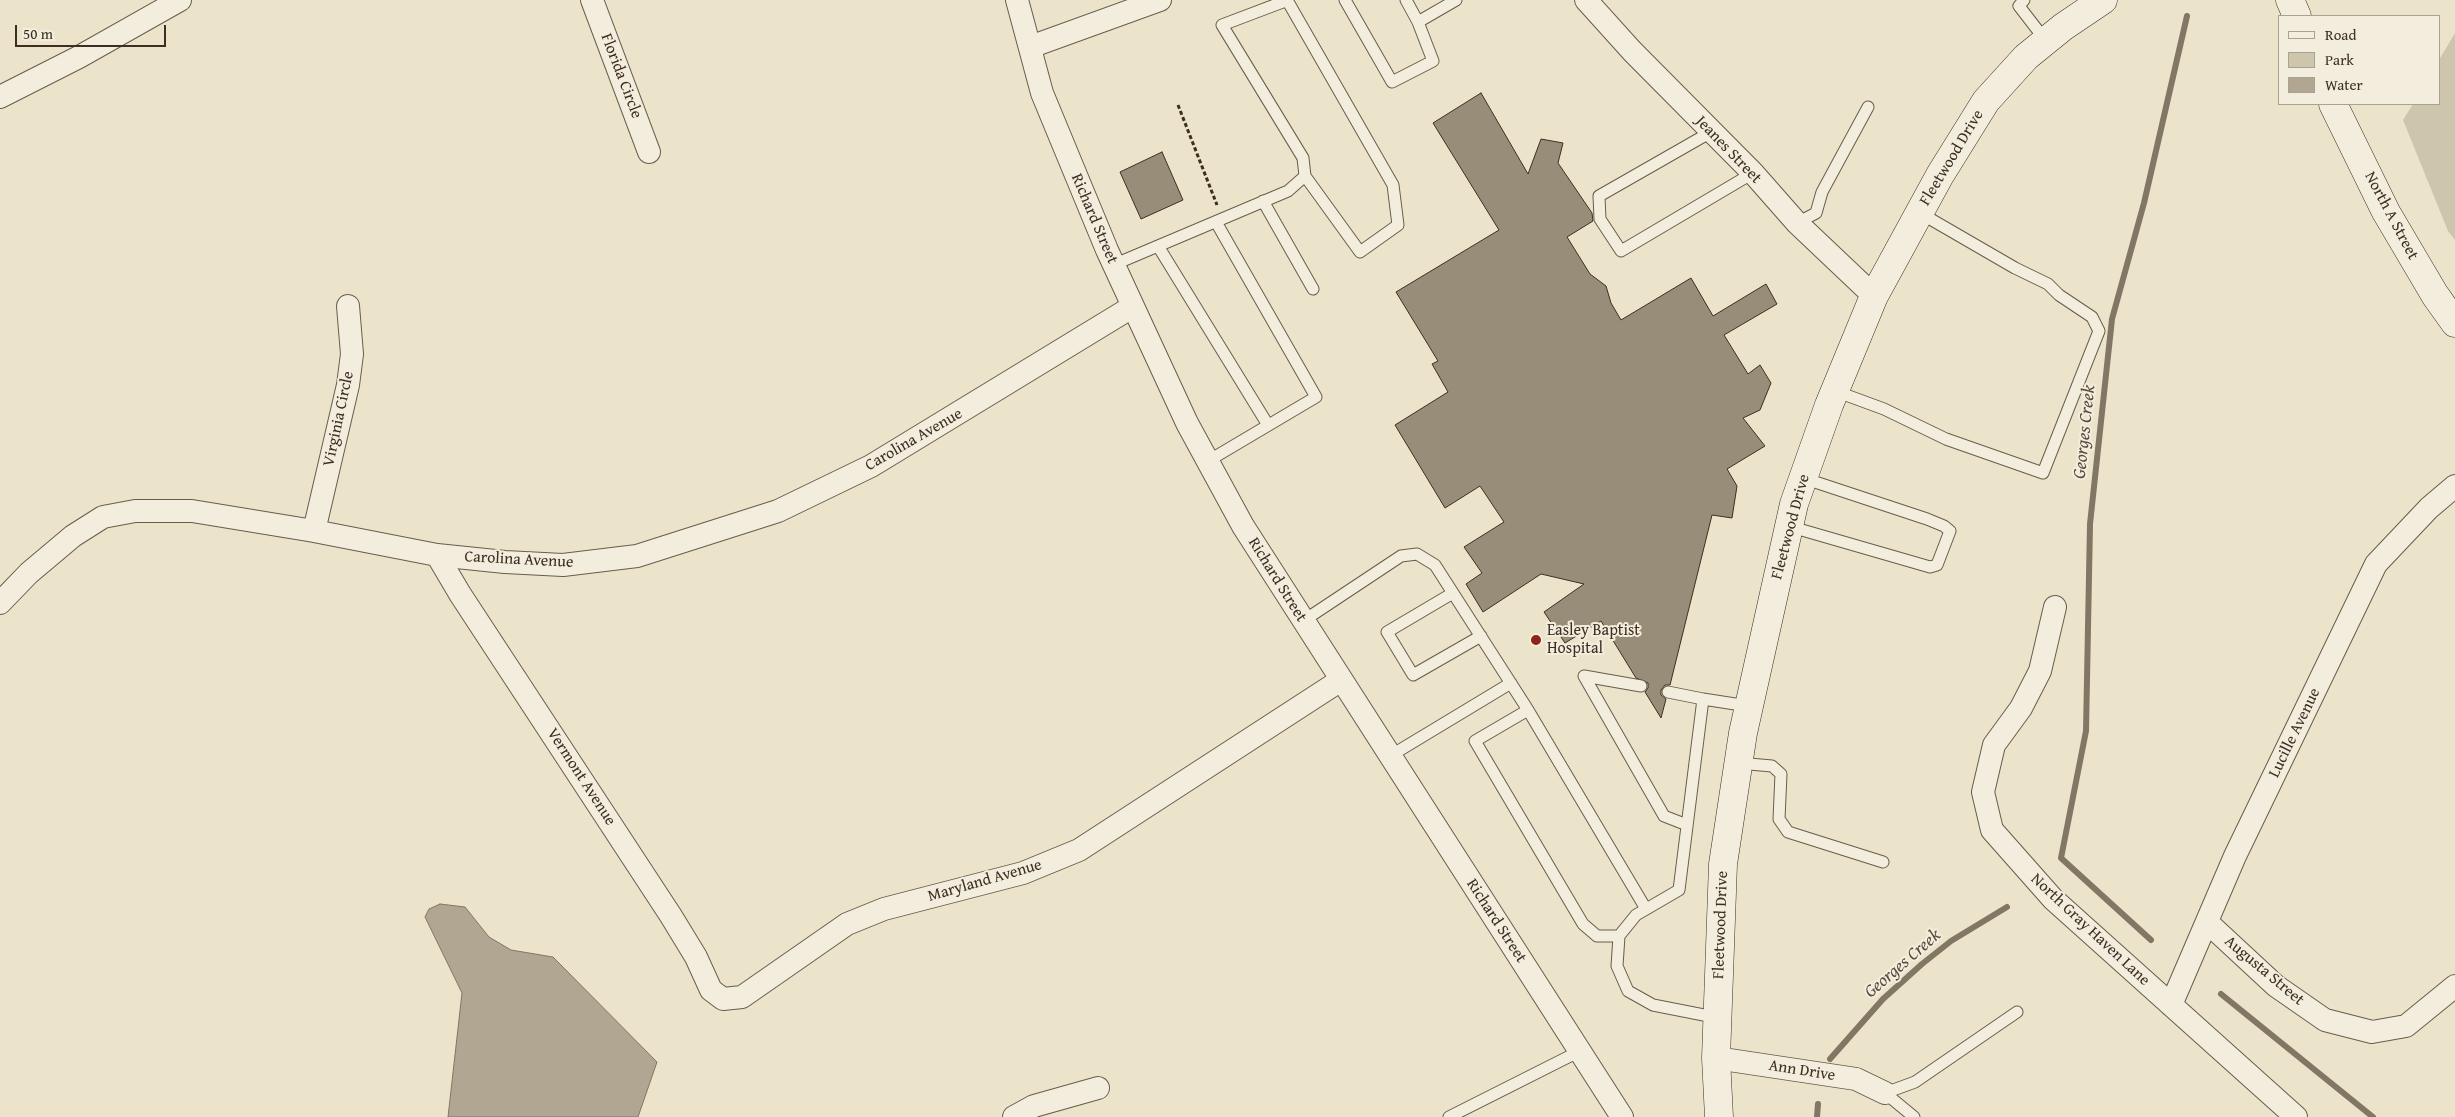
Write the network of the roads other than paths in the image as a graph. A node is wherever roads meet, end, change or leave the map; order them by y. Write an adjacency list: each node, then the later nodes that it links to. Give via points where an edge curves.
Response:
1 (180, 0): 17 (street, via 80,57)
2 (592, 0): 21 (street, Florida Circle)
3 (1016, 0): 16 (street, Richard Street)
4 (1160, 0): 16 (street)
5 (1288, 0): 23 (lane, via 1222,24 1302,158); 23 (lane, via 1393,185 1398,225 1360,252)
6 (1345, 0): 14 (lane, via 1392,82 1433,61)
7 (1406, 0): 14 (lane)
8 (1456, 0): 14 (lane)
9 (1586, 0): 20 (street, Jeanes Street)
10 (2024, 0): 15 (lane, via 2019,6)
11 (2290, 0): 13 (street)
12 (2092, 3): 15 (street, Fleetwood Drive)
13 (2297, 15)
14 (1418, 22)
15 (2046, 41): 25 (street, Fleetwood Drive, via 2026,57 1986,101)
16 (1030, 47): 29 (street, Richard Street, via 1042,93)
17 (0, 97)
18 (2334, 105): 34 (street, North A Street, via 2386,212)
19 (1868, 106): 27 (lane, via 1822,192 1816,213)
20 (1711, 132): 22 (street, Jeanes Street); 22 (lane, via 1600,196 1600,219 1621,251)
21 (649, 152)
22 (1753, 174): 27 (street, Jeanes Street)
23 (1305, 176): 24 (lane, via 1288,191)
24 (1263, 201): 26 (lane); 30 (lane)
25 (1920, 213): 31 (street, Fleetwood Drive); 35 (lane, via 2048,284 2092,317 2099,331 2043,473 1946,439 1884,409)
26 (1219, 220): 28 (lane); 36 (lane, via 1316,397)
27 (1797, 223): 31 (street, Jeanes Street)
28 (1158, 246): 29 (lane); 36 (lane)
29 (1113, 265): 33 (street, Richard Street)
30 (1313, 289)
31 (1874, 296): 35 (street, Fleetwood Drive)
32 (348, 306): 41 (street, Virginia Circle, via 352,354 348,384)
33 (1132, 307): 37 (street, Richard Street, via 1186,423); 42 (street, Carolina Avenue, via 871,466 778,512 637,556 572,564)
34 (2455, 323)
35 (1835, 391): 38 (street, Fleetwood Drive)
36 (1268, 426): 37 (lane)
37 (1208, 461): 46 (street, Richard Street, via 1244,526)
38 (1803, 478): 40 (street, Fleetwood Drive); 40 (lane, via 1927,519 1950,532 1937,564 1930,567)
39 (2455, 486): 60 (street, Lucille Avenue, via 2429,508 2376,564 2235,856)
40 (1788, 526): 53 (street, Fleetwood Drive)
41 (314, 531): 42 (street, Carolina Avenue); 44 (street, Carolina Avenue, via 192,511 135,512 103,517 73,536)
42 (437, 555): 63 (street, Vermont Avenue, via 671,916 711,990)
43 (1453, 593): 46 (lane, via 1435,565 1417,554 1401,556); 47 (lane); 47 (lane, via 1387,632 1413,675)
44 (0, 603)
45 (2055, 607): 64 (street, North Gray Haven Lane, via 2040,671 2021,708 1994,746 1983,792 1992,830 2053,899)
46 (1304, 621): 48 (street, Richard Street)
47 (1480, 636): 49 (lane)
48 (1340, 680): 55 (street, Richard Street); 63 (street, Maryland Avenue, via 1079,850 1023,873 884,909 846,924 742,996)
49 (1511, 683): 54 (lane); 55 (lane)
50 (1641, 686): 57 (lane, via 1584,676 1664,816)
51 (1668, 692): 52 (lane)
52 (1703, 699): 53 (lane); 57 (lane)
53 (1748, 706): 56 (street, Fleetwood Drive)
54 (1528, 710): 59 (lane); 61 (lane, via 1475,741 1583,924 1598,936)
55 (1390, 756): 67 (street, Richard Street)
56 (1738, 763): 58 (lane, via 1772,766 1780,774 1779,819 1788,832); 66 (street, Fleetwood Drive, via 1723,864)
57 (1687, 825): 59 (lane, via 1679,890)
58 (1883, 862)
59 (1646, 909): 61 (lane, via 1636,915)
60 (2208, 923): 62 (street, Augusta Street, via 2276,986 2325,1020 2372,1032 2406,1026); 64 (street, Lucille Avenue)
61 (1619, 936): 66 (lane, via 1617,966 1628,991 1653,1005)
62 (2455, 986)
63 (723, 999)
64 (2171, 1005): 76 (street, North Gray Haven Lane)
65 (2017, 1012): 70 (lane, via 1915,1082)
66 (1719, 1018): 68 (street, Fleetwood Drive)
67 (1580, 1051): 72 (lane); 73 (street, Richard Street)
68 (1716, 1058): 70 (street, Ann Drive, via 1856,1080); 74 (street, Fleetwood Drive)
69 (1098, 1088): 71 (street, via 1034,1106)
70 (1885, 1092): 75 (lane)
71 (1014, 1117)
72 (1449, 1117)
73 (1622, 1117)
74 (1719, 1117)
75 (1914, 1117)
76 (2296, 1117)

